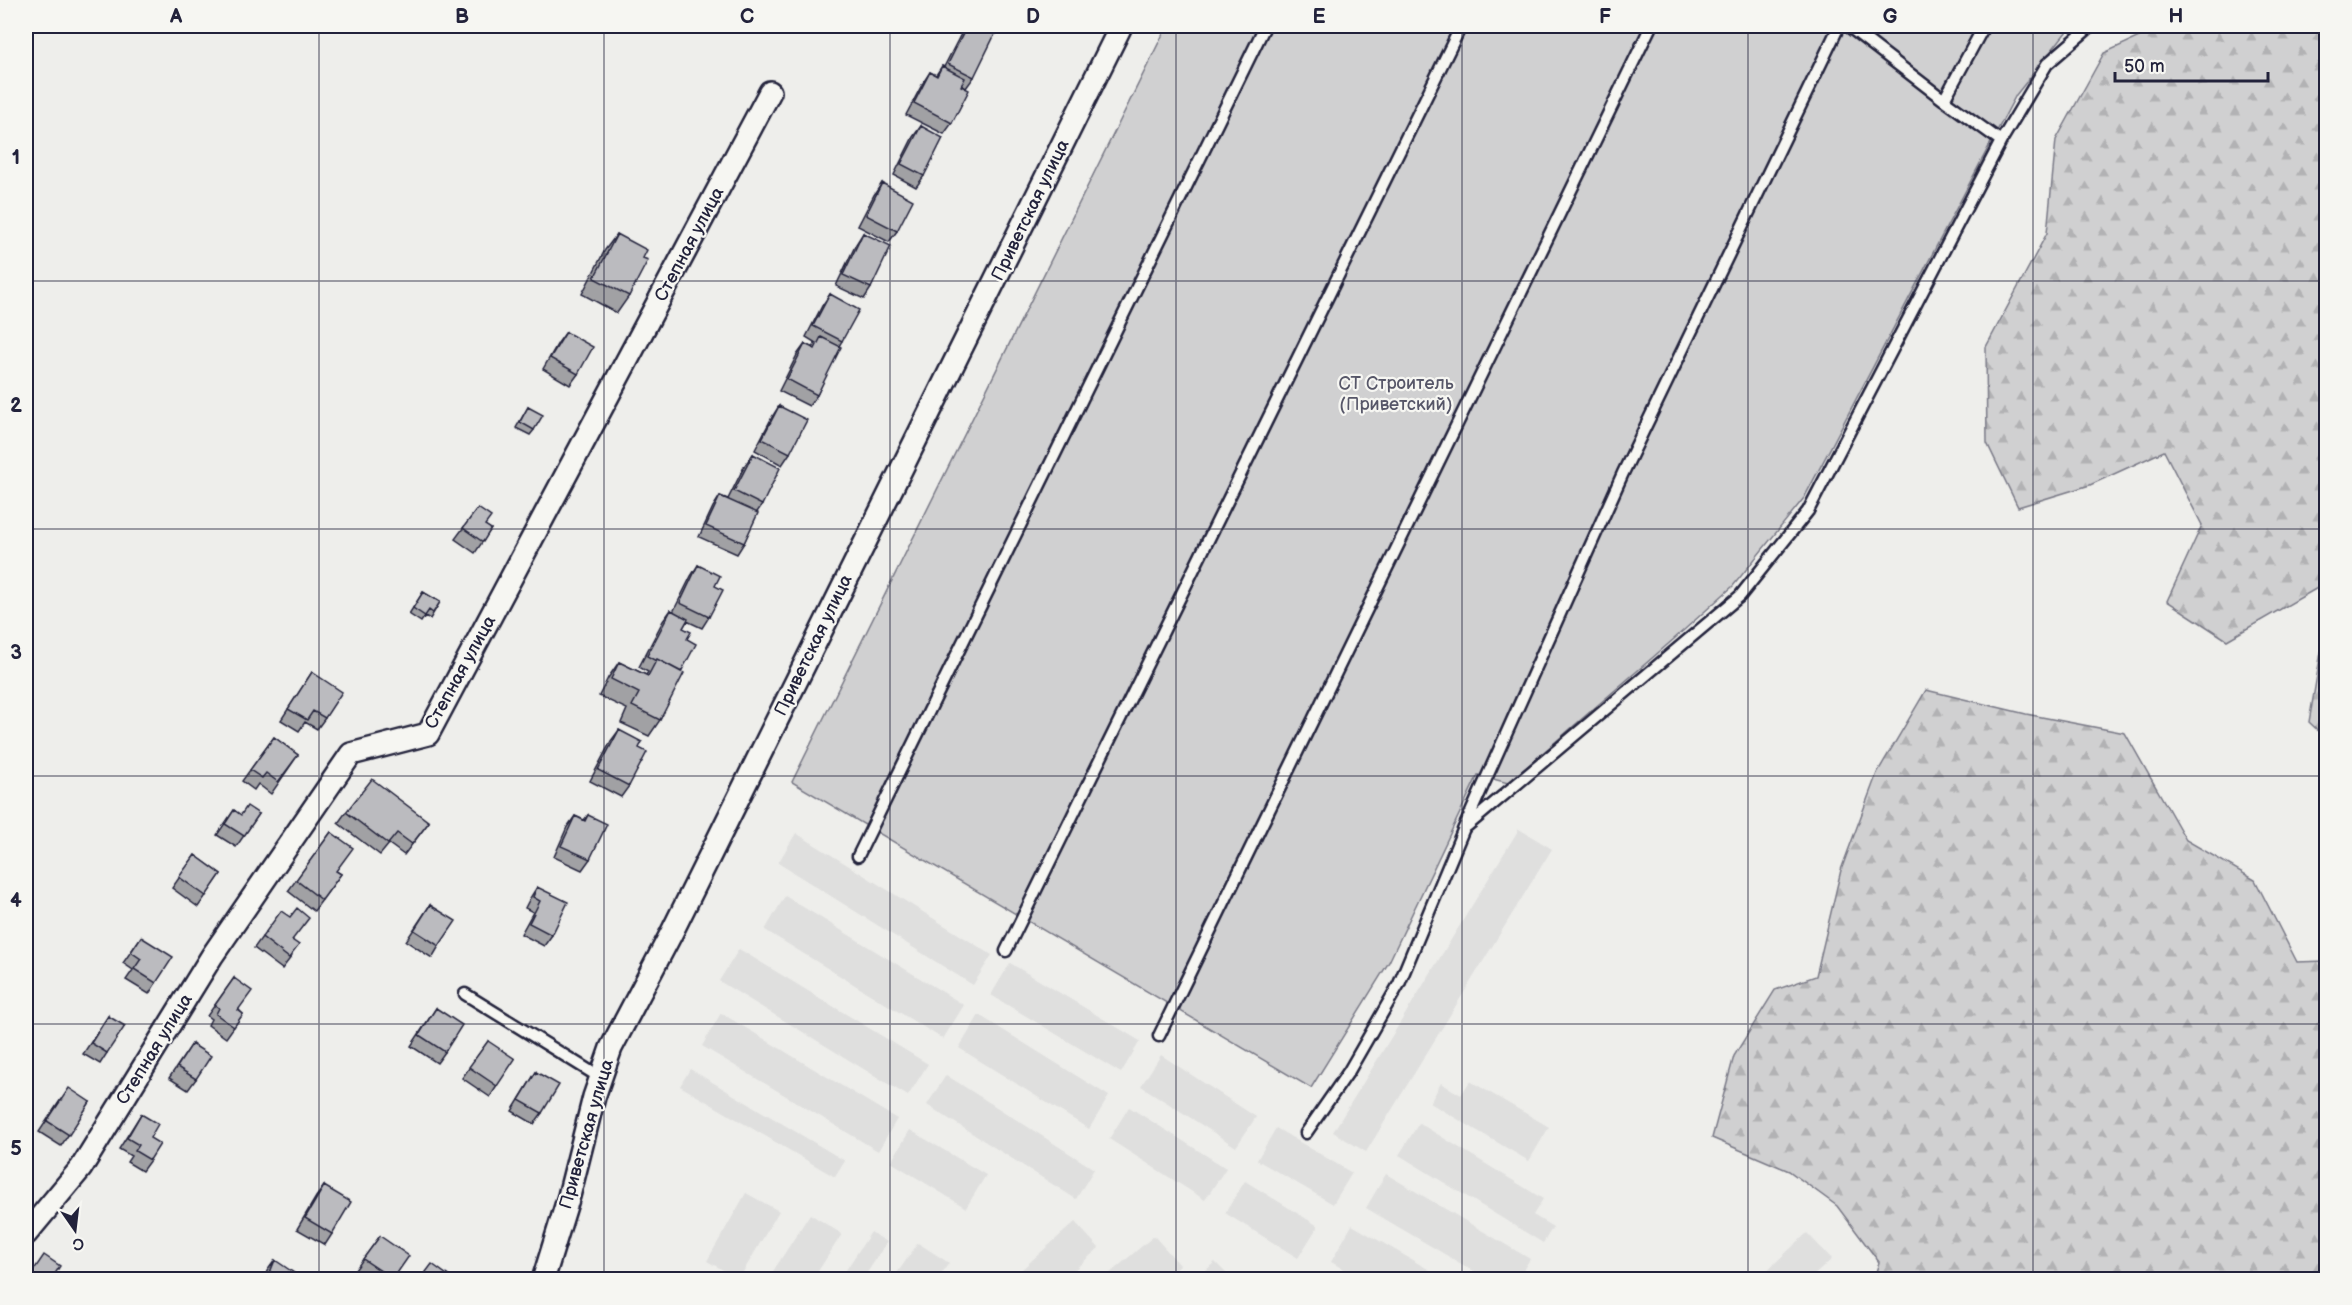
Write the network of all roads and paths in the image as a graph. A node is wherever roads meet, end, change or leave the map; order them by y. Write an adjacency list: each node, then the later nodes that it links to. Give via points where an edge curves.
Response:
1 (1121, 26): 17 (street, Приветская улица, via 611,1048)
2 (1265, 26): 13 (lane)
3 (1461, 26): 14 (lane)
4 (1651, 26): 16 (lane)
5 (1839, 26): 12 (lane, via 1623,473)
6 (1848, 26): 10 (lane)
7 (1984, 26): 10 (lane)
8 (2091, 26): 11 (lane, via 2047,64)
9 (771, 92): 19 (street, Степная улица, via 428,734 351,754 212,956 81,1168)
10 (1944, 100): 11 (lane)
11 (2001, 141): 12 (lane, via 1808,511 1740,597)
12 (1464, 828): 18 (lane, via 1399,984)
13 (858, 856)
14 (1006, 951)
15 (465, 994): 17 (lane)
16 (1159, 1036)
17 (601, 1078): 20 (street, Приветская улица)
18 (1306, 1133)
19 (26, 1234)
20 (543, 1280)

